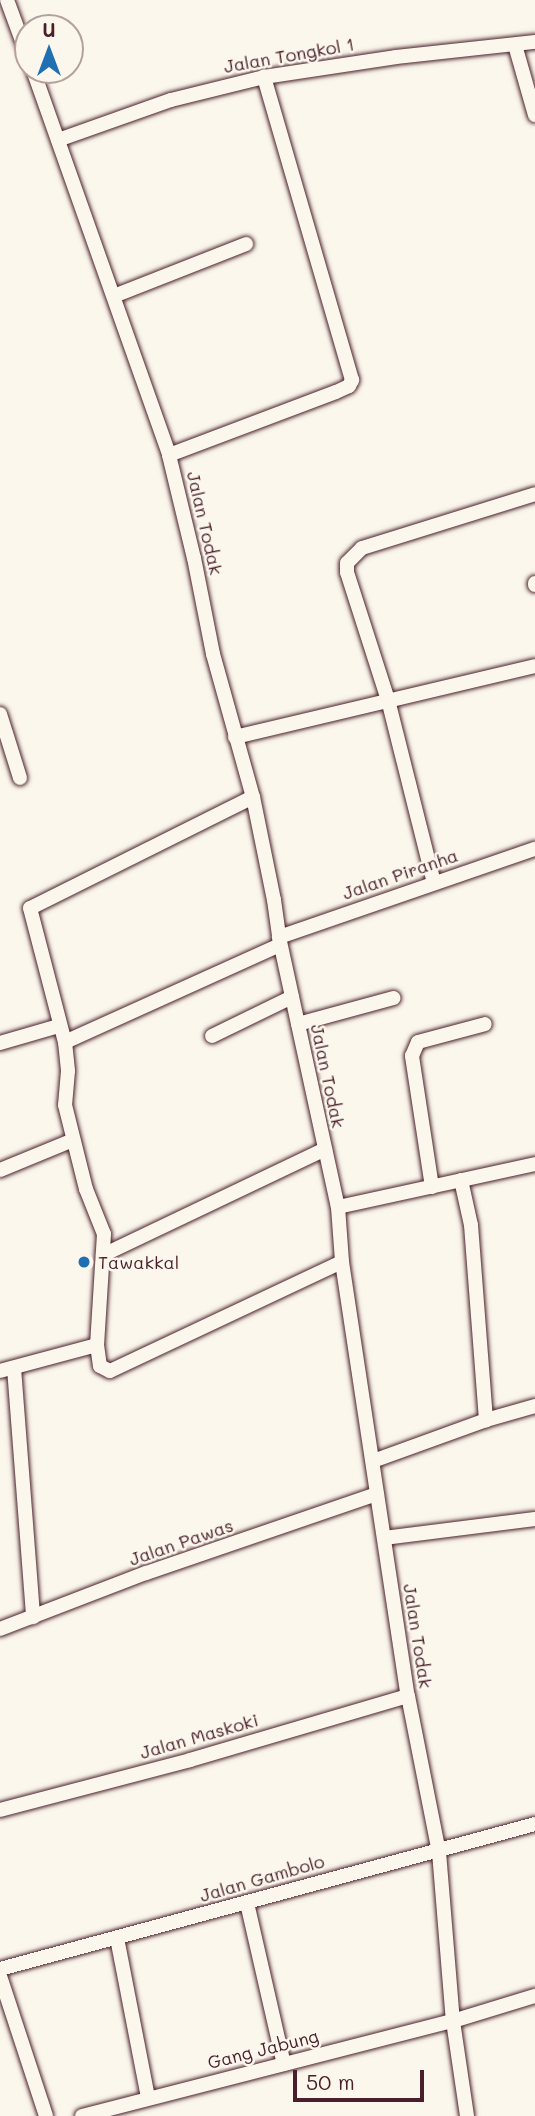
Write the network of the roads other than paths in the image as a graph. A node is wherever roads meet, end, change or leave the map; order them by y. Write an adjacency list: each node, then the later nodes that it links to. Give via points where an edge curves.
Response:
1 (7, 0): 2 (street)
2 (14, 19)
3 (535, 42): 4 (street, Jalan Tongkol 1)
4 (515, 45): 5 (street, Jalan Tongkol 1); 7 (street)
5 (264, 77): 8 (street, Jalan Tongkol 1, via 171,100); 11 (street, via 352,380 336,392)
6 (38, 84): 8 (street, Jalan Todak)
7 (535, 116)
8 (58, 140): 10 (street, Jalan Todak)
9 (246, 244): 10 (street)
10 (114, 296): 11 (street, Jalan Todak)
11 (169, 455): 16 (street, Jalan Todak)
12 (535, 494): 14 (street, via 362,548 349,558 347,572)
13 (535, 666): 14 (street)
14 (388, 700): 16 (street); 20 (street)
15 (0, 714): 17 (street)
16 (235, 737): 18 (street, Jalan Todak)
17 (20, 778)
18 (253, 797): 21 (street, Jalan Todak); 26 (street, via 30,908)
19 (535, 849): 20 (street, Jalan Piranha)
20 (434, 883): 21 (street, Jalan Piranha)
21 (279, 941): 22 (street, Jalan Todak); 28 (street, Jalan Piranha)
22 (292, 997): 24 (street, Jalan Todak); 27 (street)
23 (394, 998): 24 (street)
24 (298, 1024): 31 (street, Jalan Todak)
25 (485, 1024): 35 (street, via 418,1042 412,1056)
26 (59, 1027): 28 (street); 29 (street)
27 (212, 1036)
28 (65, 1042): 30 (street, via 65,1105)
29 (0, 1043)
30 (74, 1140): 33 (street); 37 (street, via 104,1234)
31 (325, 1149): 36 (street, Jalan Todak); 37 (street)
32 (535, 1164): 34 (street)
33 (0, 1170)
34 (461, 1180): 35 (street); 42 (street, via 471,1225)
35 (432, 1187): 36 (street)
36 (338, 1207): 38 (street, Jalan Todak)
37 (103, 1255): 39 (street)
38 (342, 1262): 39 (street, via 110,1371 100,1366); 43 (street, Jalan Todak)
39 (97, 1345): 40 (street)
40 (7, 1370): 47 (street)
41 (535, 1406): 42 (street)
42 (486, 1420): 43 (street)
43 (373, 1461): 44 (street, Jalan Todak)
44 (377, 1494): 46 (street, Jalan Todak); 47 (street, Jalan Pawas)
45 (535, 1519): 46 (street)
46 (384, 1538): 49 (street, Jalan Todak)
47 (33, 1617): 48 (street, Jalan Pawas)
48 (0, 1629)
49 (408, 1696): 50 (street, Jalan Maskoki); 52 (street, Jalan Todak)
50 (0, 1810)
51 (535, 1824): 52 (street, Jalan Gambolo)
52 (439, 1852): 53 (street, Jalan Gambolo); 58 (street, Jalan Todak)
53 (247, 1903): 54 (street, Jalan Gambolo); 59 (street)
54 (117, 1938): 55 (street, Jalan Gambolo); 60 (street)
55 (0, 1969)
56 (0, 1976): 61 (street)
57 (535, 1996): 58 (street, Gang Jabung)
58 (453, 2021): 59 (street, Gang Jabung); 63 (street, Jalan Todak)
59 (284, 2064): 60 (street, Gang Jabung)
60 (148, 2098): 62 (street, Gang Jabung)
61 (46, 2116)
62 (82, 2116)
63 (467, 2116)

